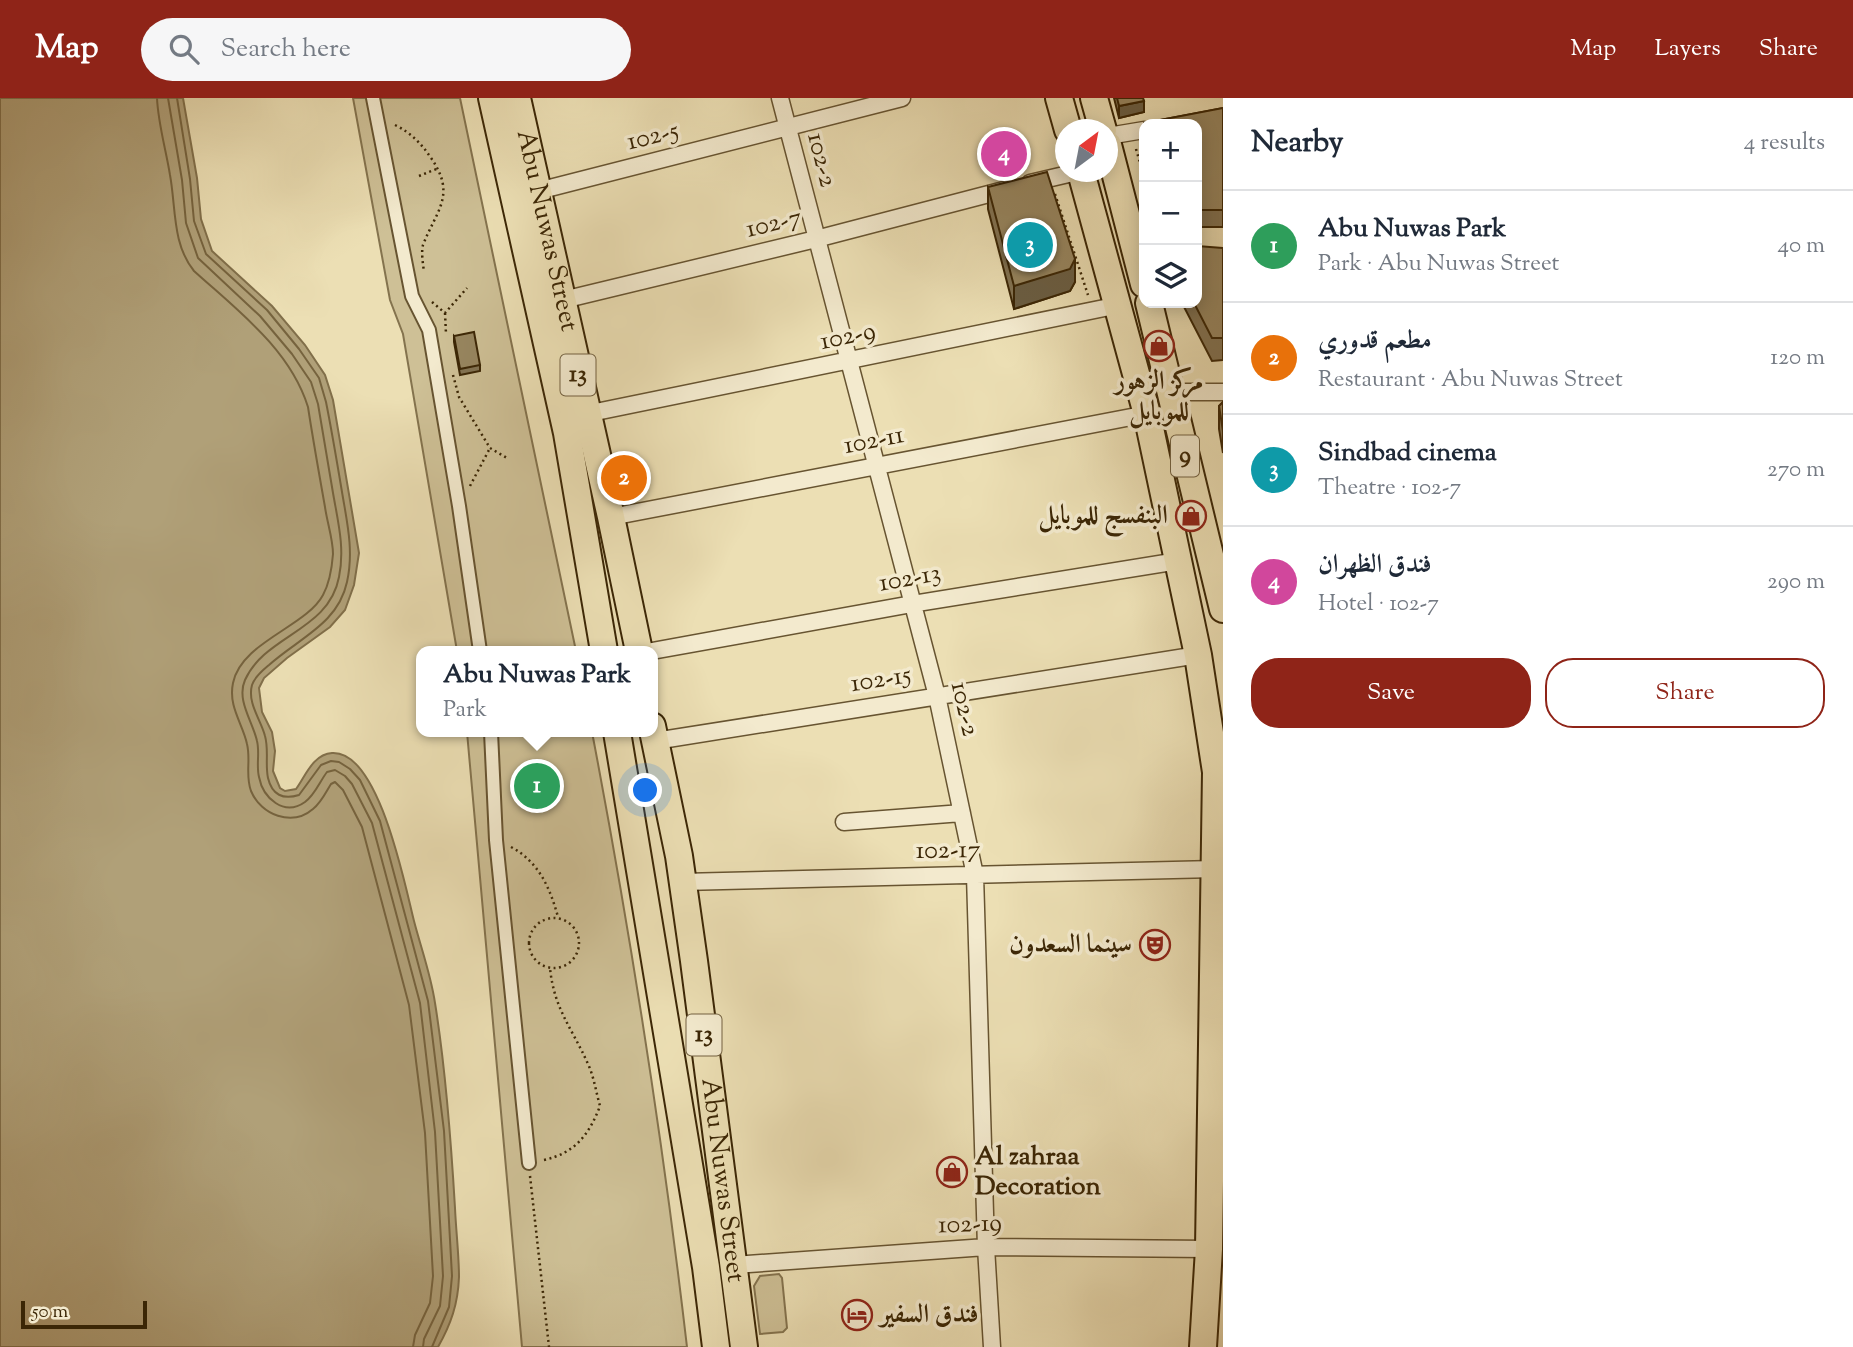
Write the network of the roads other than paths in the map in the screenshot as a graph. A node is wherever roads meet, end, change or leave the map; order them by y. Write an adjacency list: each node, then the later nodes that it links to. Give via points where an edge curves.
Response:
1 (373, 98): 33 (street, via 412,296 429,330)
2 (492, 98): 34 (main road, Abu Nuwas Street / 13, via 567,432)
3 (517, 98): 16 (main road, Abu Nuwas Street / 13)
4 (780, 98): 10 (street, 102-2)
5 (902, 98): 10 (street, 102-5)
6 (1059, 98): 8 (main road)
7 (1094, 98): 9 (main road)
8 (1065, 119)
9 (1100, 119)
10 (788, 129): 16 (street, 102-5); 17 (street, 102-2)
11 (1138, 131): 12 (street)
12 (1118, 134)
13 (1055, 178): 17 (street, 102-7)
14 (1118, 181): 18 (main road)
15 (1082, 182): 20 (main road, 9)
16 (538, 191): 19 (main road, Abu Nuwas Street / 13)
17 (816, 239): 19 (street, 102-7); 22 (street, 102-2)
18 (1139, 257)
19 (562, 300): 25 (main road, Abu Nuwas Street / 13)
20 (1119, 305): 22 (street, 102-9); 26 (main road, 9)
21 (1150, 308): 23 (main road, 9)
22 (849, 362): 25 (street, 102-9); 27 (street, 102-2)
23 (1170, 392): 24 (street); 29 (main road, 9)
24 (1223, 392)
25 (586, 414): 28 (main road, Abu Nuwas Street / 13)
26 (1147, 414): 27 (street, 102-11); 30 (main road, 9)
27 (876, 466): 28 (street, 102-11); 31 (street, 102-2)
28 (611, 517): 35 (main road, Abu Nuwas Street / 13)
29 (1214, 539): 32 (main road, 9)
30 (1178, 561): 31 (street, 102-13); 37 (main road, 9)
31 (912, 604): 36 (street, 102-13); 38 (street, 102-2)
32 (1223, 609)
33 (479, 646)
34 (603, 646)
35 (638, 646)
36 (658, 650)
37 (1198, 655): 38 (street, 102-15); 43 (main road, 9)
38 (937, 696): 39 (street, 102-15); 45 (street, 102-2)
39 (658, 732)
40 (491, 737): 51 (street, via 496,839)
41 (618, 737): 55 (main road, Abu Nuwas Street / 13)
42 (655, 737): 49 (main road, Abu Nuwas Street / 13)
43 (1216, 772): 44 (main road); 47 (main road, 9)
44 (1223, 809)
45 (962, 813): 46 (street); 48 (street, 102-2)
46 (844, 822)
47 (1215, 869): 48 (street, 102-17); 50 (main road, 9)
48 (975, 875): 49 (street, 102-17); 52 (street, 102-2)
49 (682, 882): 54 (main road, Abu Nuwas Street / 13)
50 (1217, 1077): 53 (main road, 9)
51 (529, 1163)
52 (986, 1247): 53 (street, 102-19); 54 (street, 102-19); 57 (street, 102-2)
53 (1209, 1249): 58 (main road, 9)
54 (734, 1265): 56 (main road, Abu Nuwas Street / 13)
55 (716, 1347)
56 (744, 1347)
57 (992, 1347)
58 (1203, 1347)

